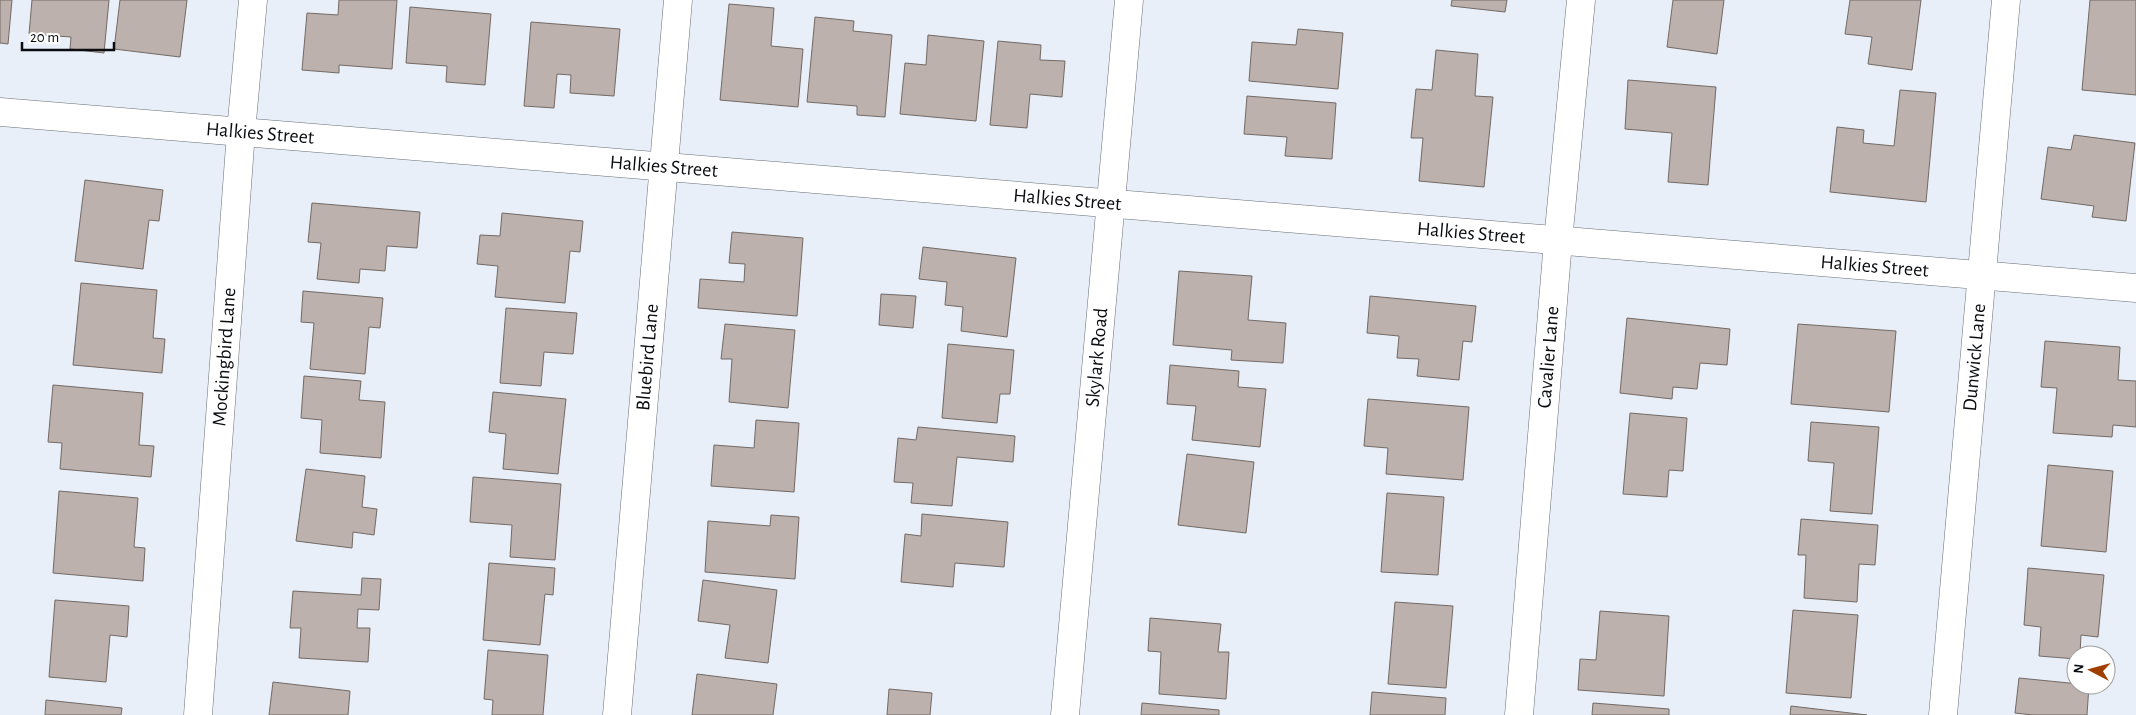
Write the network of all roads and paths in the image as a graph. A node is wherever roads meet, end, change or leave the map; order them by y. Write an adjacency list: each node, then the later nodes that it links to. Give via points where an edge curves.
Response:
1 (253, 0): 7 (street, Mockingbird Lane)
2 (678, 0): 8 (street, Bluebird Lane)
3 (1129, 0): 9 (street, Skylark Road)
4 (1581, 0): 10 (street, Cavalier Lane)
5 (2006, 0): 11 (street, Dunwick Lane)
6 (0, 112): 7 (street, Halkies Street)
7 (241, 132): 8 (street, Halkies Street); 13 (street, Mockingbird Lane)
8 (663, 167): 9 (street, Halkies Street); 14 (street, Bluebird Lane)
9 (1109, 203): 10 (street, Halkies Street); 15 (street, Skylark Road)
10 (1558, 241): 11 (street, Halkies Street); 16 (street, Cavalier Lane)
11 (1981, 275): 12 (street, Halkies Street); 17 (street, Dunwick Lane)
12 (2136, 288)
13 (198, 715)
14 (617, 715)
15 (1065, 715)
16 (1519, 715)
17 (1943, 715)

